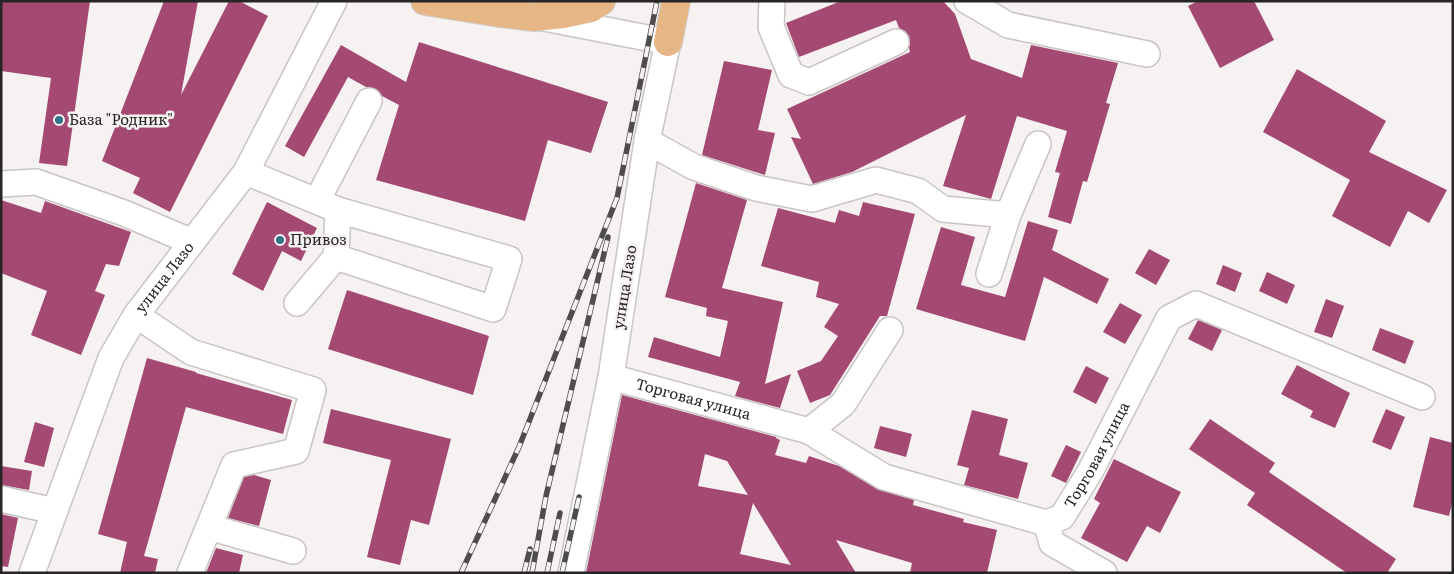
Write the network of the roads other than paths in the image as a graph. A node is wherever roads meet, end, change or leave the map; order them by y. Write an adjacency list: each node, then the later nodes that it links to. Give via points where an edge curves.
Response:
1 (334, 1): 14 (street, улица Лазо)
2 (601, 1): 7 (main road, via 592,8)
3 (676, 1): 8 (main road, улица Лазо)
4 (772, 1): 9 (street, via 771,27 791,76 809,82)
5 (967, 1): 10 (street, via 1008,25)
6 (436, 2): 7 (main road)
7 (534, 16): 8 (street)
8 (668, 42): 12 (street, улица Лазо)
9 (896, 42)
10 (1148, 54)
11 (369, 101): 16 (street)
12 (647, 141): 17 (street, via 694,167 756,188 812,198 876,180 918,190 943,209); 24 (street, улица Лазо)
13 (1038, 144): 17 (street)
14 (246, 172): 16 (street); 18 (street, улица Лазо)
15 (1, 184): 18 (street, via 36,182 124,213)
16 (328, 206): 19 (street); 19 (street, via 509,259 493,309)
17 (1008, 215): 20 (street)
18 (192, 242): 22 (street, улица Лазо)
19 (336, 257): 21 (street)
20 (989, 274)
21 (297, 303)
22 (136, 315): 28 (street, улица Лазо, via 111,358); 30 (street, via 191,352 313,390 296,450 234,465)
23 (890, 330): 26 (street, via 843,404)
24 (611, 378): 26 (street, Торговая улица); 34 (street, улица Лазо)
25 (1422, 397): 29 (street, Торговая улица, via 1196,304 1169,318 1091,470 1062,517)
26 (809, 431): 29 (street, Торговая улица, via 884,477)
27 (1, 499): 28 (street)
28 (54, 511): 32 (street, улица Лазо)
29 (1046, 523): 35 (street, via 1052,543)
30 (209, 527): 31 (street); 33 (street)
31 (293, 551)
32 (32, 573)
33 (190, 573)
34 (571, 573)
35 (1104, 573)

